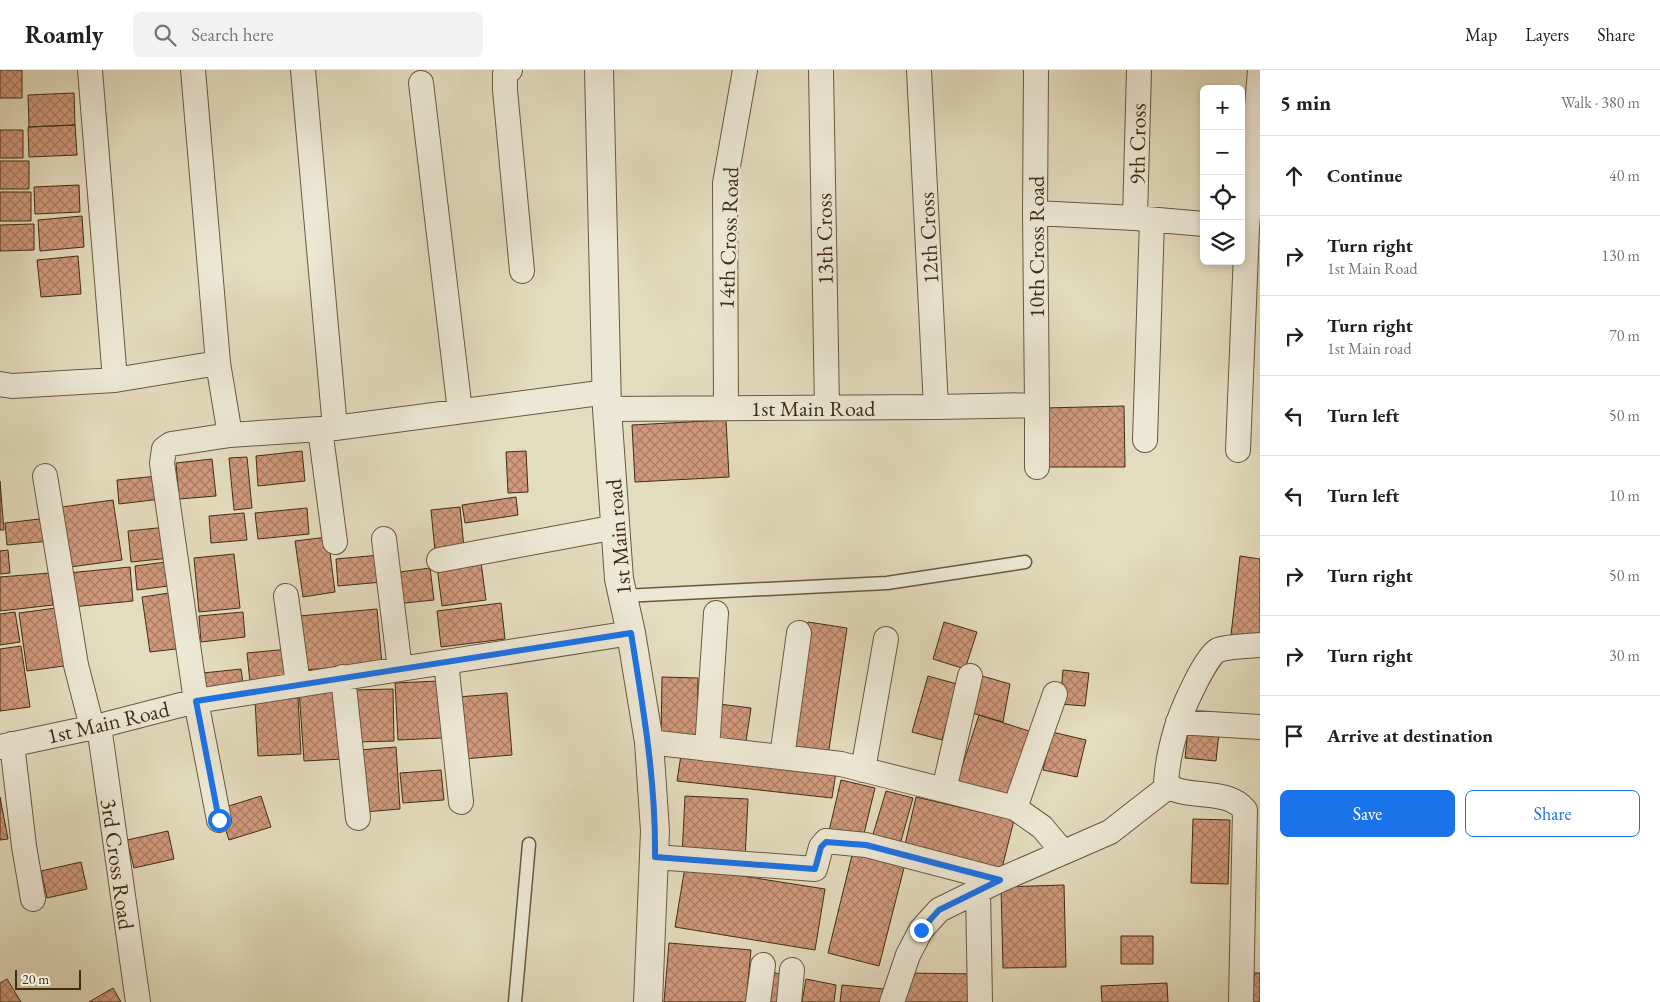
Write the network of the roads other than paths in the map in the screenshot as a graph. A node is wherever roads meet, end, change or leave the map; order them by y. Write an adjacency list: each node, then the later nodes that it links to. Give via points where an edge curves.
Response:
1 (90, 70): 19 (street)
2 (193, 70): 18 (street)
3 (303, 70): 27 (street)
4 (510, 70): 17 (street, via 505,74 505,90)
5 (599, 70): 21 (street, 1st Main road)
6 (745, 70): 24 (street, 14th Cross Road, via 726,183)
7 (821, 70): 25 (street, 13th Cross)
8 (919, 70): 23 (street, 12th Cross)
9 (1036, 70): 13 (street, 10th Cross Road)
10 (1139, 70): 14 (street, 9th Cross)
11 (1260, 70): 16 (street)
12 (422, 83): 26 (street)
13 (1035, 213): 14 (street); 22 (street, 10th Cross Road)
14 (1144, 219): 15 (street); 29 (street, 9th Cross)
15 (1200, 224)
16 (1249, 228): 30 (street)
17 (522, 271)
18 (218, 362): 19 (street); 28 (street)
19 (115, 380): 20 (street)
20 (0, 384)
21 (607, 400): 24 (street, 1st Main Road); 26 (street, 1st Main Road); 33 (street, 1st Main road)
22 (1027, 405): 23 (street, 1st Main Road); 31 (street, 10th Cross Road)
23 (936, 407): 25 (street, 1st Main Road)
24 (726, 408): 25 (street, 1st Main Road)
25 (828, 408)
26 (460, 411): 27 (street, 1st Main Road)
27 (327, 428): 28 (street, 1st Main Road); 35 (street)
28 (230, 435): 51 (street, 1st Main Road, via 171,444 164,449 162,463)
29 (1145, 440)
30 (1238, 450)
31 (1037, 467)
32 (45, 476): 53 (street, 3rd Cross Road, via 76,665)
33 (616, 527): 36 (street); 39 (street, 1st Main road)
34 (384, 539): 46 (street)
35 (335, 542)
36 (439, 560)
37 (1025, 562): 39 (lane, via 887,583)
38 (286, 596): 49 (street)
39 (623, 596): 41 (street, 1st Main road)
40 (716, 613): 57 (street)
41 (631, 633): 45 (street, 1st Main Road); 55 (street, 1st Main road)
42 (798, 633): 58 (street)
43 (886, 639): 59 (street)
44 (1260, 645): 52 (street, via 1220,649 1211,655)
45 (446, 662): 46 (street, 1st Main Road); 62 (street)
46 (400, 669): 48 (street, 1st Main Road)
47 (970, 676): 61 (street)
48 (343, 677): 49 (street, 1st Main Road); 64 (street)
49 (298, 684): 51 (street, 1st Main Road)
50 (1055, 694): 63 (street)
51 (196, 701): 53 (street, 1st Main Road); 65 (street, 1st Main Road)
52 (1178, 722): 54 (street); 60 (street, via 1166,772)
53 (95, 726): 56 (street, 1st Main Road); 74 (street, 3rd Cross Road)
54 (1260, 727)
55 (649, 742): 57 (street); 68 (street, 1st Main road)
56 (6, 746): 71 (street)
57 (707, 748): 58 (street)
58 (782, 757): 59 (street)
59 (863, 770): 61 (street)
60 (1169, 786): 67 (street, via 1110,832); 81 (street, via 1229,798 1239,802 1245,810)
61 (944, 790): 63 (street)
62 (461, 802)
63 (1015, 808): 67 (street, via 1042,827)
64 (358, 818)
65 (219, 820)
66 (529, 844): 75 (lane)
67 (1063, 852): 69 (street)
68 (655, 857): 69 (street, via 815,869 821,847 826,842 866,845); 76 (street, 1st Main road)
69 (1000, 880): 70 (street)
70 (978, 890): 79 (street, via 939,910 921,930 908,955); 80 (street)
71 (33, 899)
72 (763, 965): 77 (street)
73 (792, 970): 78 (street)
74 (138, 1002)
75 (515, 1002)
76 (648, 1002)
77 (758, 1002)
78 (789, 1002)
79 (892, 1002)
80 (980, 1002)
81 (1240, 1002)

